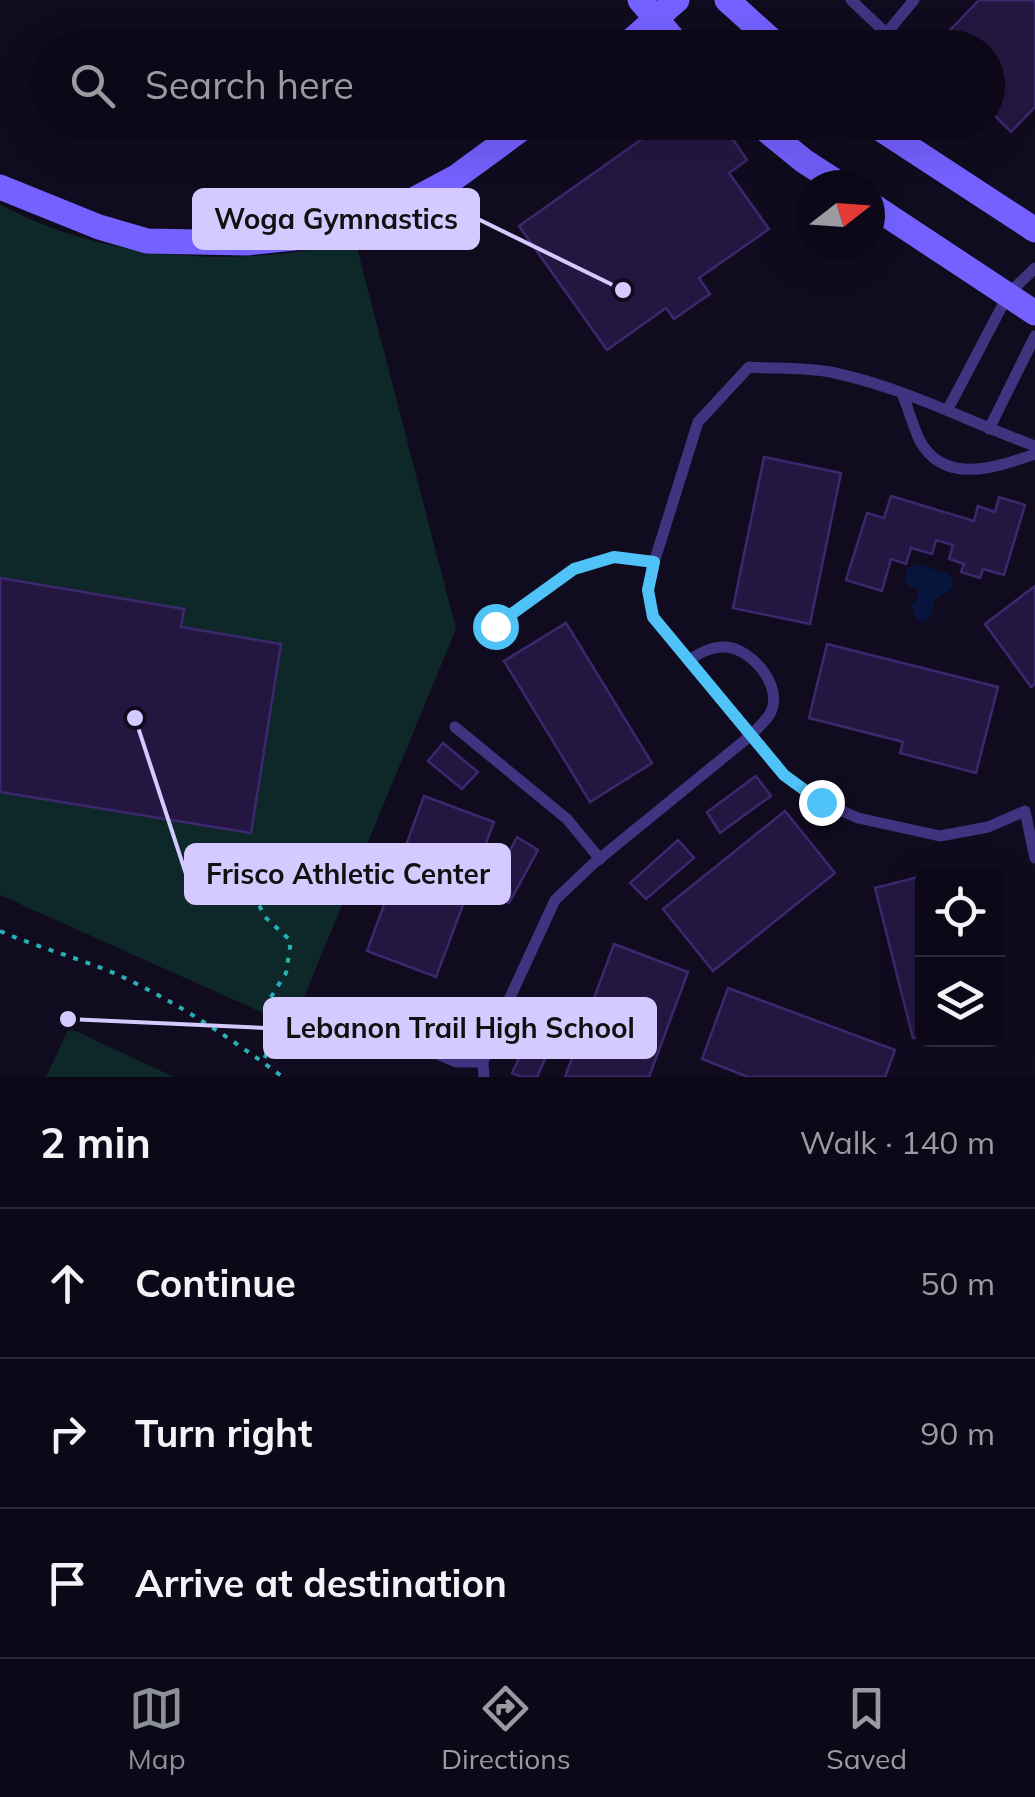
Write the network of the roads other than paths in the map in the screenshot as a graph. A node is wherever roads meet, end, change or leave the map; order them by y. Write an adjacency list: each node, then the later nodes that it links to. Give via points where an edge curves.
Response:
1 (640, 0): 6 (street)
2 (677, 0): 6 (street)
3 (727, 0): 9 (street)
4 (851, 0): 10 (lane)
5 (914, 0): 11 (lane)
6 (657, 20): 7 (street); 8 (street)
7 (645, 30)
8 (666, 30)
9 (760, 30)
10 (883, 30)
11 (889, 30)
12 (506, 140): 16 (street, via 456,177 387,214 303,237 248,243 148,241)
13 (778, 140): 15 (street)
14 (898, 140): 18 (street)
15 (817, 170)
16 (0, 187)
17 (885, 214): 20 (street)
18 (1035, 230)
19 (1035, 268): 20 (lane)
20 (1009, 294): 21 (street); 24 (lane)
21 (1035, 313)
22 (1035, 336): 25 (lane)
23 (903, 396): 24 (lane); 27 (lane, via 921,443 941,464 968,471); 28 (lane, via 832,372 749,367 698,422)
24 (948, 409): 25 (lane)
25 (989, 429): 26 (lane)
26 (1035, 446)
27 (1035, 454)
28 (654, 562): 29 (lane, via 614,557 574,569); 30 (lane, via 648,590 653,617)
29 (495, 626)
30 (689, 660): 32 (lane); 32 (lane, via 728,647 763,670 774,696 771,712)
31 (456, 727): 35 (lane, via 567,819)
32 (750, 736): 33 (lane, via 784,775 858,818 940,836); 35 (lane)
33 (1030, 808): 34 (lane)
34 (1035, 858)
35 (600, 859): 37 (lane, via 555,900)
36 (336, 1010): 37 (lane, via 456,1062)
37 (483, 1062): 38 (lane)
38 (484, 1077)

